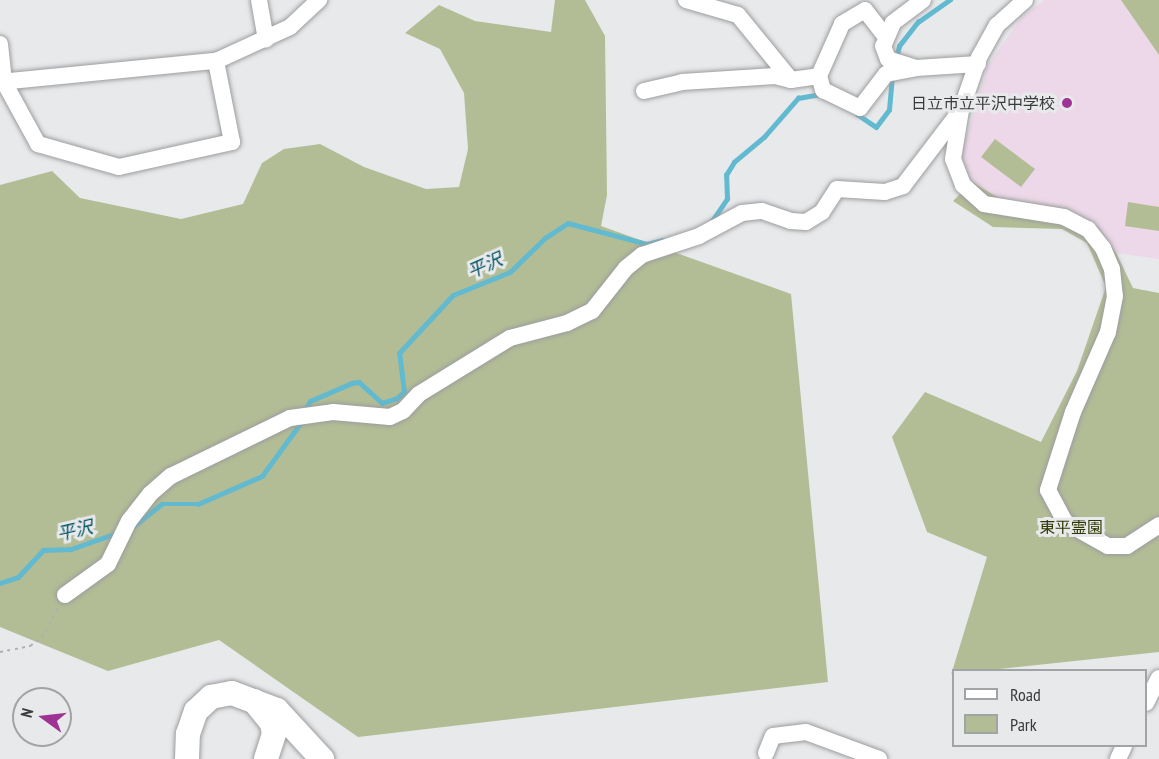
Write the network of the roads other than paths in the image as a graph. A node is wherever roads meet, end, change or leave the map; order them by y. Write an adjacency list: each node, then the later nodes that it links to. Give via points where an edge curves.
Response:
1 (259, 0): 7 (street)
2 (319, 0): 7 (street, via 303,19)
3 (686, 0): 13 (street, via 738,15)
4 (923, 0): 6 (street, via 893,23)
5 (1025, 0): 10 (street, via 997,25)
6 (886, 37): 11 (street, via 883,46); 12 (street, via 865,10 842,24)
7 (267, 39): 9 (street)
8 (0, 44): 14 (street)
9 (216, 61): 14 (street); 14 (street, via 232,142 119,166 38,144)
10 (978, 64): 11 (street); 16 (street)
11 (898, 67): 12 (street, via 860,108 823,90)
12 (819, 76): 13 (street)
13 (791, 80): 15 (street, via 774,76 682,82)
14 (2, 82)
15 (644, 91)
16 (961, 110): 17 (street, via 953,159 963,185 984,204 1064,217 1088,229 1103,248 1112,269 1115,296 1108,332 1053,468 1048,490 1053,507 1078,533 1108,546 1126,546); 18 (street, via 903,186 885,192 846,188 806,222 762,211 742,213 699,236 642,255 626,268 592,311 567,323 510,338 418,393 390,417 333,412 290,418 171,476 129,521 108,564)
17 (1159, 525)
18 (65, 595)
19 (1159, 678): 21 (street)
20 (244, 694): 23 (highway, via 222,694 202,703 191,722); 24 (highway, via 260,705 272,723 274,734); 25 (highway, via 287,718)
21 (1147, 701)
22 (766, 753): 26 (street, via 773,736 806,732)
23 (187, 759)
24 (266, 759)
25 (322, 759)
26 (879, 759)

